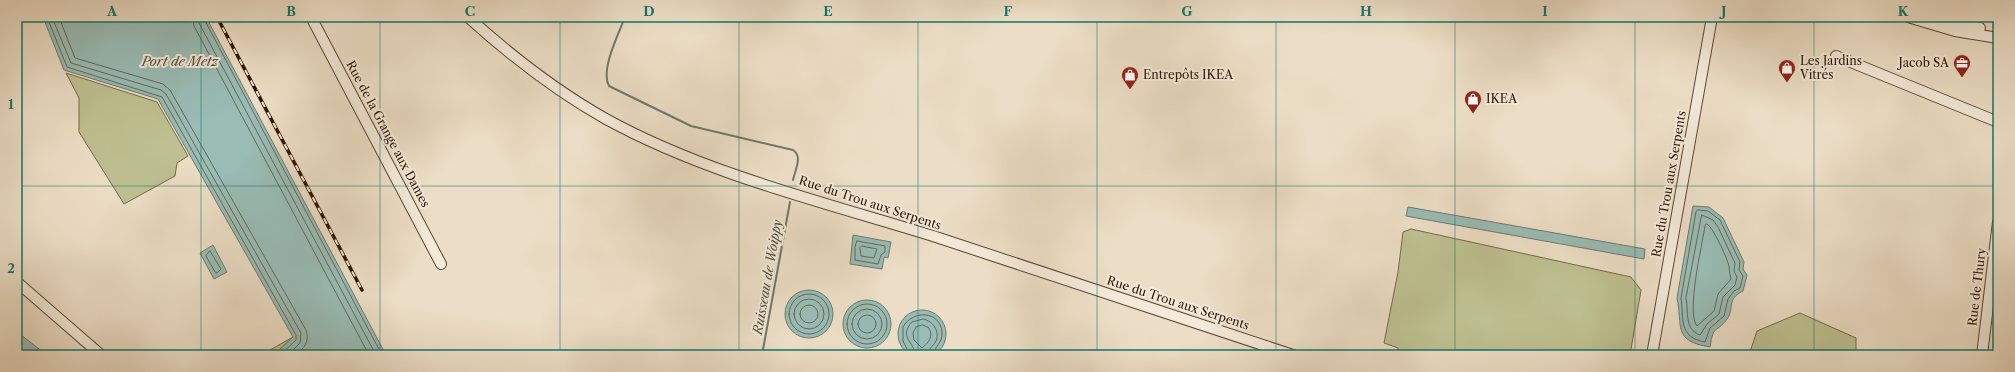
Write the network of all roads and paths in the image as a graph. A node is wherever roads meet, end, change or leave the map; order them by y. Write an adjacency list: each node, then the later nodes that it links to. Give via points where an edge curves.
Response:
1 (311, 17): 13 (street, Rue de la Grange aux Dames)
2 (468, 17): 16 (street, Rue du Trou aux Serpents, via 577,102 675,152)
3 (1704, 17): 9 (street)
4 (1712, 17): 9 (street, Rue du Trou aux Serpents)
5 (1908, 17): 8 (street)
6 (1930, 17): 7 (street)
7 (1998, 31)
8 (1998, 38)
9 (1706, 51): 17 (street, Rue du Trou aux Serpents)
10 (1836, 56): 11 (street)
11 (1998, 122)
12 (1998, 222): 18 (street, Rue de Thury)
13 (441, 264)
14 (17, 282): 15 (street)
15 (102, 355)
16 (1293, 355)
17 (1652, 355)
18 (1982, 355)

